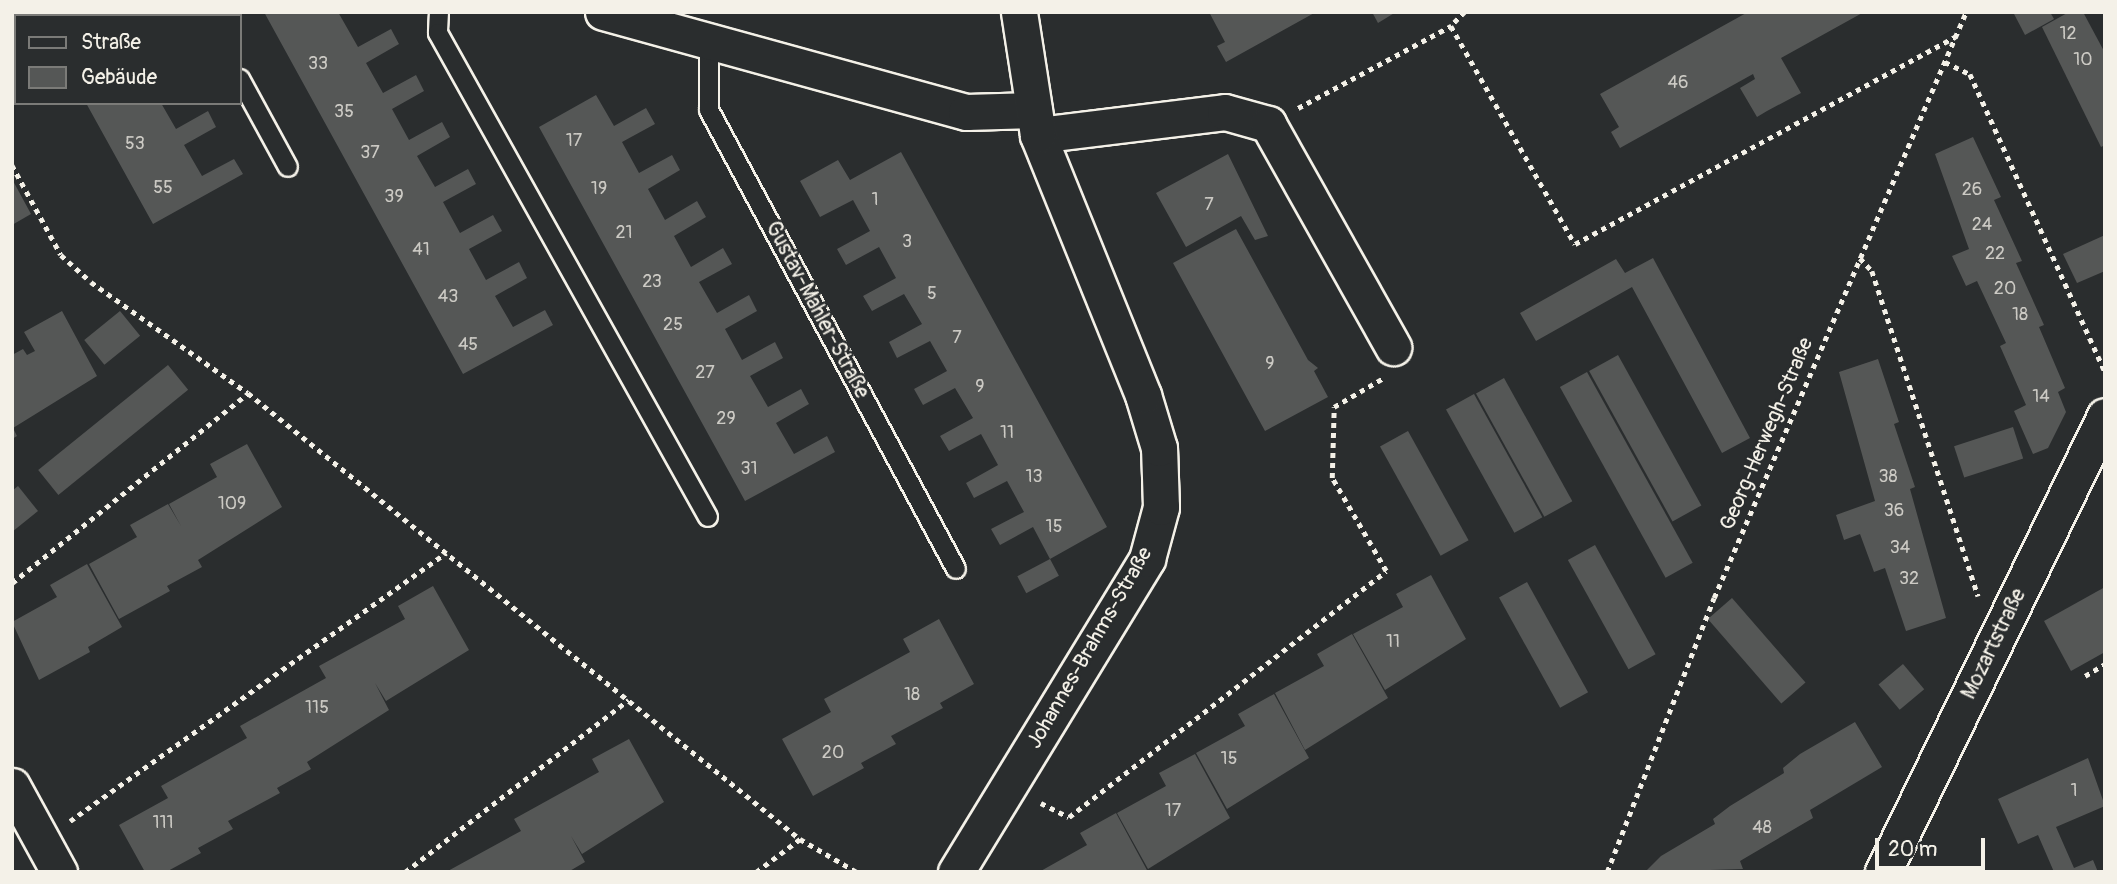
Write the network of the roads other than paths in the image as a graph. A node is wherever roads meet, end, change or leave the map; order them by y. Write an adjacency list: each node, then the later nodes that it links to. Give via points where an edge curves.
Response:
1 (439, 12): 10 (lane, via 438,33)
2 (603, 12): 4 (street)
3 (1018, 12): 6 (street, Johannes-Brahms-Straße)
4 (709, 43): 6 (street, via 967,111); 11 (lane, Gustav-Mahler-Straße, via 709,110)
5 (242, 83): 7 (lane)
6 (1036, 123): 8 (street, via 1225,112 1268,124); 14 (street, Johannes-Brahms-Straße, via 1143,395 1159,448 1161,508 1147,559)
7 (288, 167)
8 (1392, 360)
9 (2105, 416): 15 (street, Mozartstraße)
10 (708, 517)
11 (956, 569)
12 (12, 786): 13 (street)
13 (59, 872)
14 (956, 872)
15 (1883, 872)

